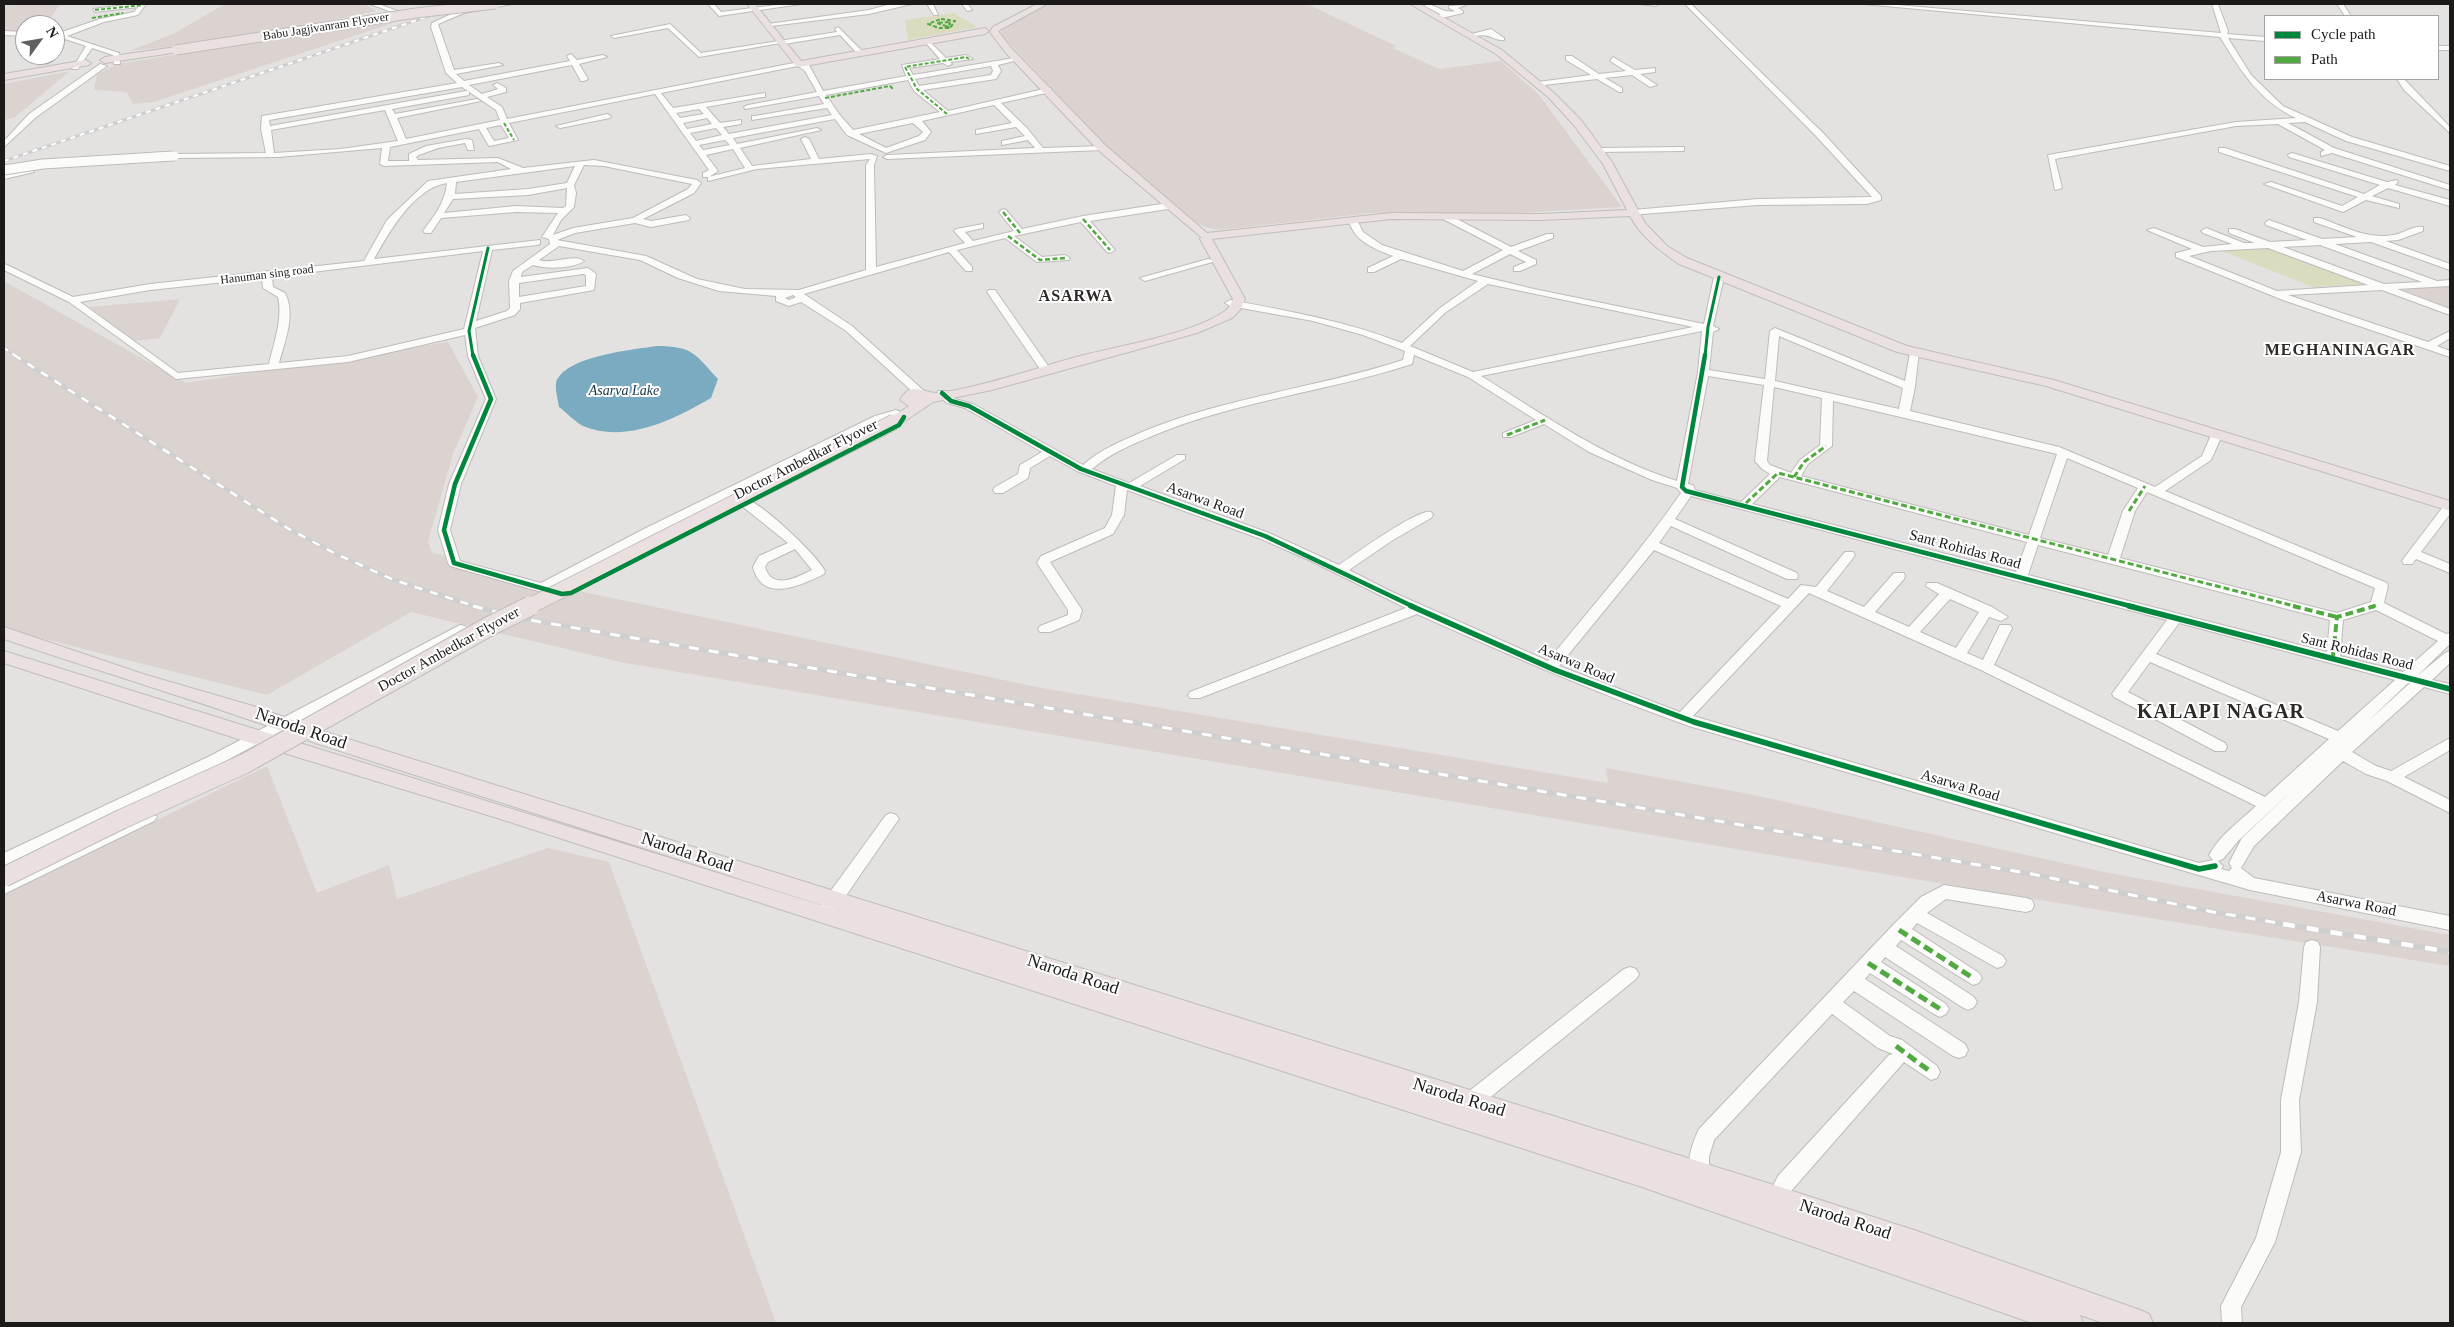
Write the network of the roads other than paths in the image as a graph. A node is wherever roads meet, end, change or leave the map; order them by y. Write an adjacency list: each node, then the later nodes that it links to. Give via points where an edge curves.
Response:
1 (143, 4): 22 (street); 32 (street, via 136,14)
2 (373, 4): 50 (street, via 402,14)
3 (495, 4): 49 (main road, Babu Jagjivanram Flyover, bridge)
4 (509, 4): 67 (street, via 462,11 435,23)
5 (711, 4): 23 (street, via 719,14)
6 (798, 4): 23 (street)
7 (894, 4): 24 (street); 33 (street, via 869,12)
8 (930, 4): 29 (street)
9 (965, 4): 26 (street)
10 (1037, 4): 34 (main road)
11 (1043, 4): 34 (main road)
12 (1423, 4): 30 (main road); 75 (main road, via 1480,40)
13 (1462, 4): 30 (street, via 1450,7 1461,12)
14 (1643, 4): 15 (street)
15 (1656, 4)
16 (1688, 4): 179 (street, via 1820,135 1878,198 1871,201 1747,202)
17 (1867, 4): 20 (street)
18 (2215, 4): 39 (street, via 2225,31)
19 (2340, 4): 31 (street)
20 (1887, 5): 28 (street)
21 (1977, 5): 28 (street)
22 (112, 6): 25 (street)
23 (755, 6): 33 (main road); 43 (main road)
24 (906, 6)
25 (97, 7): 32 (street)
26 (969, 10)
27 (123, 13): 32 (street)
28 (1983, 13): 39 (street)
29 (936, 14)
30 (1444, 15): 37 (main road)
31 (2347, 15)
32 (92, 20): 35 (street)
33 (771, 24): 43 (main road)
34 (991, 30): 42 (main road); 47 (main road); 56 (main road); 82 (main road)
35 (65, 32)
36 (1495, 33): 37 (street)
37 (1475, 34): 75 (main road, via 1501,50)
38 (614, 36): 43 (street, via 670,26 699,55)
39 (2223, 36): 41 (street); 103 (street, via 2248,76 2280,108)
40 (65, 37): 44 (street)
41 (2264, 38)
42 (927, 40): 55 (street); 59 (main road)
43 (781, 42): 47 (street, via 840,31); 59 (main road)
44 (90, 46): 57 (street, via 117,54); 63 (street)
45 (599, 49): 46 (street)
46 (590, 51)
47 (858, 51): 59 (main road)
48 (582, 52): 58 (street, via 571,54)
49 (158, 53): 50 (main road); 57 (main road)
50 (147, 54): 57 (main road)
51 (604, 57): 58 (street)
52 (1569, 58): 69 (street)
53 (969, 59): 55 (street)
54 (1613, 59): 66 (street)
55 (945, 60): 62 (street); 68 (street, via 905,67)
56 (1014, 60): 60 (street); 82 (main road)
57 (110, 62): 63 (main road)
58 (574, 62): 64 (street); 73 (street)
59 (801, 64): 77 (street); 84 (street)
60 (994, 64): 62 (street); 78 (street, via 997,71 994,77)
61 (499, 65): 67 (street)
62 (954, 69): 68 (street)
63 (83, 70): 70 (main road); 118 (street); 131 (street, via 32,116); 131 (street, via 90,80 40,118 13,146)
64 (583, 70): 71 (street); 74 (street)
65 (1652, 70): 66 (street)
66 (1633, 72): 69 (street); 76 (street)
67 (450, 73): 73 (street)
68 (910, 77): 78 (street); 89 (street)
69 (1598, 77): 75 (street); 81 (street)
70 (4, 78)
71 (584, 79)
72 (2402, 80): 115 (street)
73 (460, 84): 83 (street); 85 (street)
74 (497, 85): 83 (street); 86 (street, via 503,90)
75 (1541, 85): 136 (main road, via 1571,115)
76 (1653, 85)
77 (816, 86): 79 (street); 89 (street)
78 (918, 89): 97 (street)
79 (794, 90): 87 (street); 88 (street)
80 (894, 90): 89 (street, via 890,86)
81 (1619, 90)
82 (1046, 91): 90 (street); 134 (main road)
83 (468, 92): 86 (street); 92 (street)
84 (657, 92): 94 (street); 96 (street)
85 (384, 98): 92 (street); 113 (street, via 264,119)
86 (478, 99): 99 (street); 108 (street, via 499,110)
87 (743, 99): 91 (street); 93 (street)
88 (798, 99): 89 (street); 93 (street); 95 (street)
89 (826, 100): 95 (street); 100 (street)
90 (996, 103): 97 (street); 109 (street)
91 (701, 106): 96 (street); 98 (street)
92 (388, 107): 99 (street); 113 (street)
93 (748, 107): 95 (street, via 755,119)
94 (573, 109): 104 (street); 108 (street)
95 (803, 109)
96 (672, 111): 105 (street)
97 (947, 114): 102 (street)
98 (709, 115): 105 (street); 110 (street)
99 (392, 117): 124 (street)
100 (834, 117): 119 (street); 122 (street)
101 (608, 120): 104 (street, via 591,126)
102 (917, 120): 119 (street); 141 (street, via 926,132 922,138)
103 (2308, 120): 106 (street); 149 (street, via 2349,139)
104 (583, 121): 111 (street)
105 (679, 121): 116 (street)
106 (2279, 121): 138 (street); 167 (street, via 2236,124 2051,157)
107 (738, 122): 110 (street)
108 (504, 123): 112 (street); 112 (street, via 514,140 492,144)
109 (1017, 124): 117 (street); 121 (street)
110 (718, 125): 116 (street); 122 (street)
111 (560, 126)
112 (482, 127): 124 (street)
113 (265, 129): 140 (street)
114 (817, 130): 130 (street)
115 (2450, 131)
116 (687, 132): 126 (street)
117 (979, 132)
118 (4, 133)
119 (850, 133): 128 (street)
120 (1012, 135): 121 (street)
121 (1028, 135): 127 (street); 133 (street)
122 (727, 136): 126 (street); 130 (street)
123 (805, 139): 145 (street)
124 (403, 142): 129 (street)
125 (2350, 142): 149 (street)
126 (696, 143): 139 (street)
127 (1005, 143)
128 (866, 144): 141 (street); 141 (street)
129 (386, 145): 140 (street); 147 (street, via 384,164)
130 (735, 146): 139 (street); 150 (street)
131 (4, 147)
132 (471, 148): 147 (street, via 466,141 424,149 413,154)
133 (1039, 148)
134 (1099, 148): 141 (street); 176 (main road)
135 (1681, 149): 136 (street)
136 (1598, 150): 179 (main road)
137 (2222, 150): 156 (street)
138 (2331, 150): 146 (street); 158 (street)
139 (703, 153): 160 (street, via 714,171)
140 (270, 155): 143 (street)
141 (880, 155): 145 (street); 219 (street, via 870,165)
142 (2292, 155): 146 (street)
143 (188, 156): 151 (street, via 172,160); 152 (street, bridge, via 51,163)
144 (445, 160): 147 (street); 154 (street, via 504,161); 163 (street)
145 (816, 161): 150 (street)
146 (2312, 161): 156 (street); 166 (street)
147 (414, 162)
148 (580, 164): 154 (street); 162 (street, via 603,164 648,176); 165 (street)
149 (2431, 165): 153 (street); 157 (street); 158 (street)
150 (753, 167): 160 (street)
151 (22, 168): 152 (street); 159 (street)
152 (4, 169)
153 (2450, 169)
154 (520, 170): 155 (street)
155 (507, 172): 161 (street); 170 (street)
156 (2290, 172): 172 (street)
157 (2450, 173)
158 (2410, 175): 166 (street); 168 (street)
159 (4, 176)
160 (709, 177): 162 (street)
161 (452, 180): 163 (street); 173 (street)
162 (695, 180): 184 (street, via 691,192)
163 (431, 183): 214 (street, via 390,222)
164 (2268, 184): 172 (street, via 2343,209)
165 (570, 185): 170 (street); 177 (street, via 570,207)
166 (2387, 185): 171 (street); 172 (street)
167 (2058, 188)
168 (2450, 188)
169 (2428, 190): 171 (street)
170 (498, 194): 173 (street)
171 (2419, 195): 174 (street)
172 (2365, 196): 175 (street)
173 (450, 197): 180 (street)
174 (2450, 203)
175 (2396, 206)
176 (1164, 207): 183 (street); 197 (main road)
177 (563, 211): 180 (street, via 545,208); 198 (street, via 556,219)
178 (1003, 212): 194 (street)
179 (1633, 213): 181 (main road, via 1541,218); 224 (main road, via 1645,232 1669,252)
180 (436, 216): 193 (street)
181 (1446, 217): 185 (main road, via 1398,216); 208 (street)
182 (686, 218): 184 (street, via 651,224)
183 (1083, 219): 194 (street); 207 (street)
184 (635, 220): 198 (street, via 573,231)
185 (1353, 220): 197 (main road); 209 (street, via 1354,228 1363,238)
186 (2317, 220): 199 (street)
187 (2269, 223): 200 (street)
188 (980, 226): 201 (street, via 955,232)
189 (2420, 229): 199 (street, via 2400,237)
190 (2151, 230): 205 (street)
191 (2206, 231): 202 (street)
192 (2232, 231): 203 (street)
193 (428, 232)
194 (1020, 233): 195 (street)
195 (1008, 236): 201 (street); 210 (street, via 1040,260)
196 (1550, 236): 208 (street)
197 (1202, 237): 213 (main road); 236 (main road, via 1237,294)
198 (549, 240): 204 (street, Hanuman sing road); 211 (street); 233 (street, Hanuman sing road, via 642,258 714,287 782,296 783,302)
199 (2374, 240): 200 (street); 216 (street)
200 (2326, 242): 203 (street); 229 (street)
201 (972, 245): 206 (street)
202 (2245, 246): 203 (street); 205 (street)
203 (2275, 246): 230 (street)
204 (488, 248): 214 (street, Hanuman sing road); 239 (street)
205 (2200, 249): 232 (street, via 2179,254)
206 (952, 250): 217 (street); 219 (street)
207 (1110, 250)
208 (1509, 250): 218 (street, via 1533,262); 222 (street)
209 (1402, 255): 220 (street); 222 (street)
210 (1065, 258)
211 (533, 261): 212 (street, via 539,264); 227 (street, via 518,271)
212 (579, 261)
213 (1211, 261): 223 (street); 236 (main road)
214 (367, 263): 221 (street, Hanuman sing road)
215 (4, 267): 234 (street)
216 (2450, 268)
217 (969, 269)
218 (1517, 269)
219 (875, 270): 225 (street)
220 (1371, 270)
221 (267, 275): 234 (street, Hanuman sing road, via 150,287); 247 (street, via 268,288 282,295 284,300 283,328)
222 (1463, 275): 226 (street)
223 (1145, 278)
224 (1725, 279): 240 (street); 245 (main road)
225 (840, 280): 233 (street); 237 (street, via 827,292)
226 (1487, 280): 240 (street, via 1598,307); 243 (street, via 1443,310)
227 (514, 281): 235 (street); 235 (street, via 583,271 591,274 591,288)
228 (2450, 283): 229 (street)
229 (2437, 284): 230 (street)
230 (2385, 287): 232 (street); 238 (street)
231 (992, 292): 248 (street)
232 (2275, 294): 242 (street)
233 (798, 297): 237 (street); 244 (street)
234 (72, 300): 247 (street, via 176,376)
235 (515, 301): 239 (street, via 515,309 511,313)
236 (1234, 303): 243 (street, via 1314,318); 248 (main road, via 1212,318 1168,335)
237 (819, 306): 244 (street)
238 (2450, 312)
239 (470, 328): 247 (street, via 348,360); 287 (street, via 473,356 491,399 455,484 444,530 454,563)
240 (1711, 328): 249 (street); 250 (street)
241 (2450, 334): 242 (street)
242 (2429, 346): 246 (street)
243 (1406, 348): 250 (street); 264 (street, via 1408,362 1370,375 1236,404 1162,426 1096,458)
244 (865, 349): 255 (street); 255 (street, via 892,366)
245 (1915, 353): 252 (street); 260 (main road, via 2049,383)
246 (2450, 354)
247 (273, 367)
248 (1045, 368): 253 (main road)
249 (1707, 372): 251 (street); 268 (street)
250 (1472, 375): 258 (street)
251 (1769, 383): 252 (street, via 1775,332); 254 (street); 265 (street, via 1762,461 1766,467)
252 (1910, 387): 256 (street)
253 (949, 396): 255 (main road); 261 (street, Asarwa Road)
254 (1828, 396): 256 (street); 266 (street, via 1826,446 1804,462)
255 (919, 398): 257 (main road)
256 (1904, 413): 262 (street)
257 (895, 418): 271 (street, via 899,424); 287 (street, via 879,418); 328 (main road, Doctor Ambedkar Flyover, via 461,635 250,754); 330 (main road, Doctor Ambedkar Flyover, bridge, via 488,628 244,764)
258 (1545, 420): 259 (street); 268 (street, via 1593,450)
259 (1507, 435)
260 (2216, 435): 269 (street, via 2207,458); 273 (main road)
261 (1049, 452): 264 (street, Asarwa Road); 270 (street, via 1024,467 1024,476)
262 (2063, 453): 269 (street); 276 (street)
263 (1181, 457): 267 (street)
264 (1084, 470): 267 (street, Asarwa Road)
265 (1778, 472): 266 (street); 272 (street)
266 (1794, 478): 276 (street)
267 (1126, 485): 282 (street, Asarwa Road, via 1265,536); 298 (street, via 1119,518 1109,531 1044,559 1043,563 1075,610 1074,617)
268 (1687, 489): 272 (street); 275 (street); 296 (street, Sant Rohidas Road)
269 (2151, 489): 280 (street, via 2129,511); 291 (street, via 2382,586)
270 (999, 490)
271 (746, 503): 277 (street); 287 (street, via 571,593 562,594)
272 (1746, 504): 283 (street)
273 (2450, 506): 281 (street, via 2411,557)
274 (1427, 515): 282 (street)
275 (1668, 520): 278 (street); 284 (street)
276 (2033, 538): 280 (street); 283 (street)
277 (796, 544)
278 (1652, 544): 290 (street); 308 (street)
279 (1848, 555): 288 (street)
280 (2113, 559): 295 (street)
281 (2450, 569)
282 (1340, 571): 292 (street, Asarwa Road)
283 (2022, 574): 304 (street)
284 (1792, 576)
285 (1899, 576): 294 (street)
286 (1932, 586): 289 (street)
287 (542, 588)
288 (1819, 592): 290 (street, via 1806,588); 294 (street)
289 (1948, 593): 293 (street); 300 (street)
290 (1788, 605): 313 (street)
291 (2377, 605): 295 (street); 301 (street)
292 (1417, 609): 308 (street, Asarwa Road); 312 (street)
293 (1987, 610): 302 (street); 307 (street, via 2003,623)
294 (1867, 613): 300 (street)
295 (2337, 617): 304 (street)
296 (2176, 618): 303 (street); 309 (street, Sant Rohidas Road)
297 (460, 629): 314 (street)
298 (1045, 629)
299 (4, 633): 314 (main road, Naroda Road)
300 (1912, 633): 302 (street)
301 (2448, 639): 309 (street)
302 (1959, 654): 307 (street)
303 (2149, 656): 317 (street); 320 (street, via 2119,694)
304 (2333, 656): 309 (street)
305 (2450, 656): 309 (street)
306 (4, 657): 316 (main road, Naroda Road)
307 (1986, 667): 324 (street)
308 (1550, 668): 313 (street, Asarwa Road)
309 (2415, 678): 310 (street); 311 (street, Sant Rohidas Road); 317 (street); 321 (street)
310 (2450, 685)
311 (2450, 689)
312 (1195, 696)
313 (1683, 718): 327 (street, Asarwa Road)
314 (282, 724): 315 (main road, Naroda Road); 316 (street)
315 (313, 735): 319 (street); 334 (main road, Naroda Road)
316 (257, 737): 319 (main road, Naroda Road); 326 (street)
317 (2340, 738): 324 (street)
318 (2450, 743): 322 (street)
319 (290, 746): 332 (street); 334 (main road, Naroda Road)
320 (2220, 747)
321 (2341, 753): 322 (street, via 2371,770); 329 (street, via 2248,842)
322 (2392, 777): 323 (street)
323 (2446, 801)
324 (2267, 804): 327 (street, via 2233,836)
325 (890, 818): 334 (street)
326 (4, 860)
327 (2211, 864): 329 (street, Asarwa Road, via 2230,858); 331 (street)
328 (4, 868)
329 (2236, 868): 331 (street, Asarwa Road)
330 (4, 877)
331 (2250, 884): 336 (street, Asarwa Road)
332 (4, 888)
333 (2026, 905): 335 (street, via 1944,892)
334 (829, 907): 351 (main road, Naroda Road); 352 (main road, Naroda Road)
335 (1915, 914): 337 (street); 340 (street)
336 (2450, 923)
337 (1899, 930): 338 (street); 343 (street)
338 (1883, 947): 341 (street); 346 (street)
339 (2312, 947): 356 (street, via 2308,1002 2290,1100 2291,1152 2265,1242 2231,1306)
340 (1997, 961)
341 (1868, 963): 344 (street); 347 (street)
342 (1630, 974): 351 (street)
343 (1973, 978)
344 (1852, 980): 345 (street); 348 (street)
345 (1830, 1002): 350 (street); 352 (street, via 1706,1135 1699,1156)
346 (1968, 1002)
347 (1940, 1009)
348 (1959, 1050)
349 (1895, 1061): 353 (street, via 1785,1183)
350 (1932, 1072)
351 (1470, 1102): 352 (main road, Naroda Road)
352 (1706, 1182): 353 (main road, Naroda Road); 354 (main road, Naroda Road)
353 (1777, 1198): 355 (main road, Naroda Road)
354 (2070, 1323)
355 (2140, 1323)
356 (2232, 1323)

